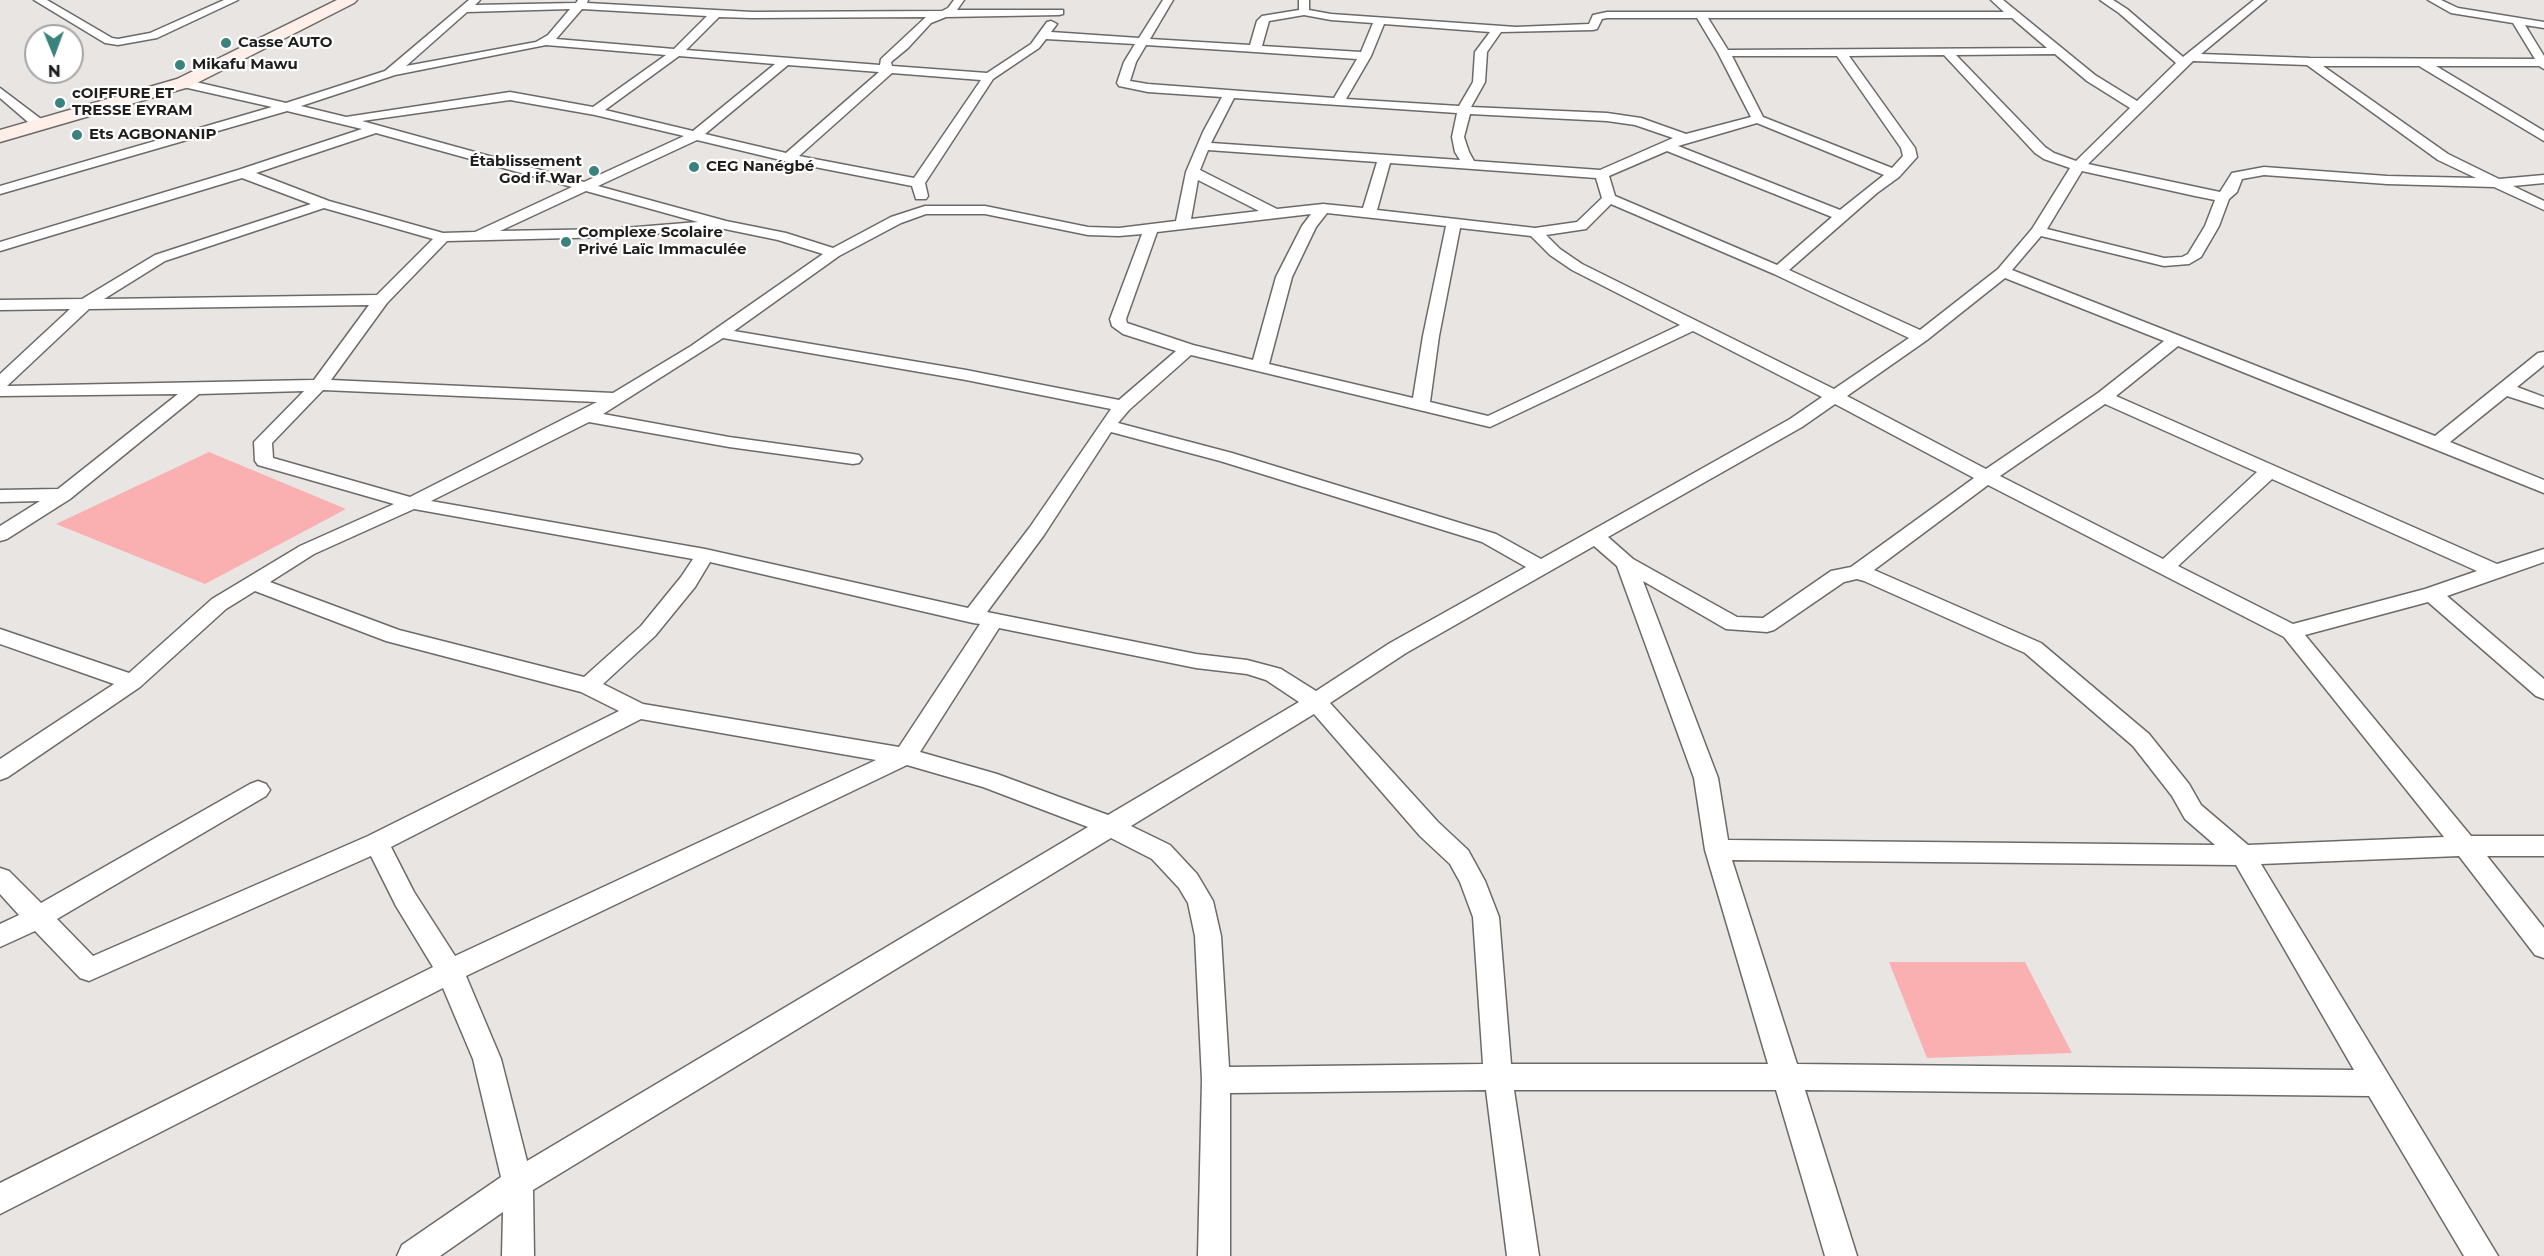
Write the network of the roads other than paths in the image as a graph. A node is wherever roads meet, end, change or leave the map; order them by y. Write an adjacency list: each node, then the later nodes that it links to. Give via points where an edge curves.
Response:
1 (57, 0): 14 (street)
2 (233, 0): 14 (street, via 153,36 118,42)
3 (349, 0): 47 (street)
4 (475, 0): 17 (street)
5 (688, 0): 18 (street)
6 (959, 0): 21 (street)
7 (1168, 0): 30 (street)
8 (1304, 0): 20 (street)
9 (1900, 0): 23 (street)
10 (1996, 0): 24 (street)
11 (2104, 0): 40 (street)
12 (2261, 0): 40 (street)
13 (2433, 0): 25 (street, via 2452,10)
14 (41, 2)
15 (581, 3): 17 (street); 18 (street); 31 (street)
16 (1062, 6): 21 (street); 29 (street)
17 (465, 9): 45 (street)
18 (680, 10): 19 (street)
19 (717, 12): 21 (street); 34 (street)
20 (1304, 12): 26 (street); 32 (street, via 1266,18)
21 (944, 14): 44 (street, via 927,21 885,61)
22 (1700, 14): 23 (street); 28 (street, via 1599,16 1593,27); 37 (street)
23 (1914, 14): 24 (street)
24 (2015, 15): 33 (street)
25 (2516, 20): 27 (street); 43 (street)
26 (1379, 22): 28 (street); 38 (street)
27 (2544, 25)
28 (1497, 30): 54 (street, via 1481,52 1479,82)
29 (1043, 35): 30 (street); 46 (street, via 1029,51)
30 (1144, 41): 32 (street); 49 (street, via 1130,62 1123,83)
31 (546, 42): 34 (street); 45 (street)
32 (1255, 49): 38 (street)
33 (2060, 51): 36 (street); 52 (street, via 2091,78)
34 (675, 52): 39 (street); 53 (street)
35 (1840, 52): 36 (street); 37 (street); 72 (street, via 1911,153)
36 (1947, 52): 68 (street, via 2040,150)
37 (1724, 53): 55 (street)
38 (1365, 56): 50 (street)
39 (786, 60): 44 (street); 60 (street)
40 (2187, 60): 41 (street); 52 (street)
41 (2310, 62): 42 (street); 75 (street, via 2443,157)
42 (2424, 64): 43 (street); 61 (street)
43 (2543, 64)
44 (888, 70): 46 (street); 66 (street)
45 (390, 72): 51 (street)
46 (989, 77): 74 (street)
47 (183, 83): 51 (street); 57 (street)
48 (0, 93): 57 (street)
49 (1230, 94): 50 (street); 64 (street)
50 (1339, 101): 54 (street)
51 (289, 106): 56 (street); 77 (street)
52 (2137, 107): 68 (street)
53 (595, 111): 56 (street, via 510,96); 60 (street)
54 (1464, 111): 62 (street, via 1607,117); 67 (street, via 1458,136)
55 (1758, 119): 62 (street); 72 (street)
56 (344, 120): 58 (street)
57 (40, 125): 59 (street)
58 (375, 129): 70 (street); 76 (street)
59 (0, 136)
60 (695, 136): 66 (street); 76 (street)
61 (2544, 137)
62 (1685, 138): 63 (street)
63 (1665, 145): 71 (street); 86 (street)
64 (1203, 146): 65 (street); 69 (street)
65 (1385, 157): 67 (street); 84 (street)
66 (789, 158): 74 (street)
67 (1469, 164): 71 (street)
68 (2078, 166): 78 (street); 92 (street)
69 (1193, 172): 85 (street); 88 (street)
70 (243, 173): 80 (street); 96 (street)
71 (1602, 174): 79 (street)
72 (1894, 174): 86 (street)
73 (2544, 179): 75 (street)
74 (918, 183): 83 (street)
75 (2497, 183): 78 (street, via 2264,171 2237,176 2230,192); 81 (street)
76 (587, 186): 89 (street); 94 (street)
77 (0, 190)
78 (2223, 197): 92 (street, via 2194,257 2184,261 2164,262)
79 (1609, 198): 93 (street, via 1581,226); 98 (street)
80 (324, 204): 95 (street); 102 (street, via 160,258)
81 (2544, 206)
82 (1323, 208): 84 (street); 85 (street); 90 (street)
83 (926, 210): 91 (street, via 986,210 1088,231); 97 (street, via 896,220)
84 (1369, 212): 87 (street)
85 (1272, 213): 88 (street); 90 (street)
86 (1842, 216): 98 (street)
87 (1454, 222): 93 (street); 120 (street)
88 (1183, 223): 91 (street)
89 (724, 225): 94 (street); 97 (street, via 781,236)
90 (1310, 226): 109 (street, via 1284,277)
91 (1151, 229): 107 (street, via 1119,326)
92 (2038, 231): 99 (street)
93 (1535, 232): 103 (street, via 1577,267)
94 (478, 236): 95 (street)
95 (443, 237): 100 (street)
96 (0, 247)
97 (834, 254): 104 (street)
98 (1779, 271): 105 (street)
99 (2003, 272): 105 (street); 106 (street)
100 (381, 300): 102 (street); 111 (street)
101 (0, 305): 102 (street)
102 (82, 306): 110 (street)
103 (1691, 326): 115 (street); 120 (street, via 1490,422)
104 (720, 333): 117 (street); 119 (street)
105 (1921, 337): 115 (street)
106 (2175, 340): 116 (street); 123 (street)
107 (1188, 349): 109 (street); 119 (street)
108 (2544, 357): 112 (street)
109 (1260, 366): 120 (street)
110 (0, 383)
111 (319, 385): 113 (street); 117 (street); 130 (street, via 263,442 264,461)
112 (2505, 388): 118 (street); 123 (street)
113 (195, 389): 114 (street); 128 (street)
114 (0, 391)
115 (1834, 396): 126 (street); 132 (street, via 1796,423)
116 (2104, 397): 125 (street); 126 (street)
117 (617, 398): 121 (street)
118 (2544, 403)
119 (1123, 406): 122 (street)
120 (1421, 406)
121 (587, 416): 124 (street, via 729,442); 130 (street)
122 (1107, 425): 136 (street, via 1226,457 1489,538); 142 (street)
123 (2438, 443): 127 (street)
124 (853, 459)
125 (2269, 471): 137 (street); 138 (street)
126 (1987, 477): 137 (street); 139 (street)
127 (2544, 487)
128 (63, 495): 129 (street); 131 (street)
129 (0, 496)
130 (411, 503): 133 (street); 140 (street, via 307,550)
131 (0, 535)
132 (1596, 537): 135 (street); 136 (street)
133 (705, 555): 142 (street); 146 (street, via 648,631)
134 (2544, 555): 138 (street)
135 (1626, 562): 139 (street, via 1733,624 1747,626 1767,625 1838,576); 157 (street, via 1706,778)
136 (1541, 567): 148 (street, via 1398,648)
137 (2166, 567): 143 (street)
138 (2494, 571): 141 (street)
139 (1857, 573): 158 (street, via 2033,648 2141,740 2181,790 2193,812)
140 (254, 583): 145 (street, via 219,604); 146 (street, via 393,636)
141 (2433, 594): 143 (street); 147 (street)
142 (984, 618): 148 (street, via 1196,661 1261,670); 150 (street)
143 (2291, 632): 155 (street)
144 (0, 636): 145 (street)
145 (132, 682): 151 (street)
146 (588, 686): 149 (street)
147 (2544, 691)
148 (1317, 702): 153 (street); 164 (street, via 1459,857 1472,881 1486,917)
149 (638, 711): 150 (street); 154 (street)
150 (905, 756): 153 (street, via 989,780); 163 (street)
151 (0, 771)
152 (258, 790): 160 (street)
153 (1110, 826): 166 (street, via 1161,852 1188,881 1200,901 1208,936); 168 (street)
154 (377, 843): 160 (street, via 89,970); 163 (street, via 405,899)
155 (2465, 846): 156 (street); 158 (street); 162 (street)
156 (2544, 846)
157 (1717, 850): 158 (street); 165 (street)
158 (2243, 855): 167 (street)
159 (0, 878): 160 (street)
160 (39, 917): 161 (street)
161 (0, 936)
162 (2544, 947)
163 (450, 971): 168 (street, via 487,1059); 169 (street)
164 (1498, 1077): 165 (street); 166 (street); 173 (street)
165 (1784, 1077): 167 (street); 174 (street)
166 (1216, 1080): 172 (street)
167 (2377, 1083): 175 (street)
168 (518, 1183): 170 (street); 171 (street)
169 (0, 1199)
170 (413, 1256)
171 (518, 1256)
172 (1214, 1256)
173 (1523, 1256)
174 (1841, 1256)
175 (2482, 1256)

